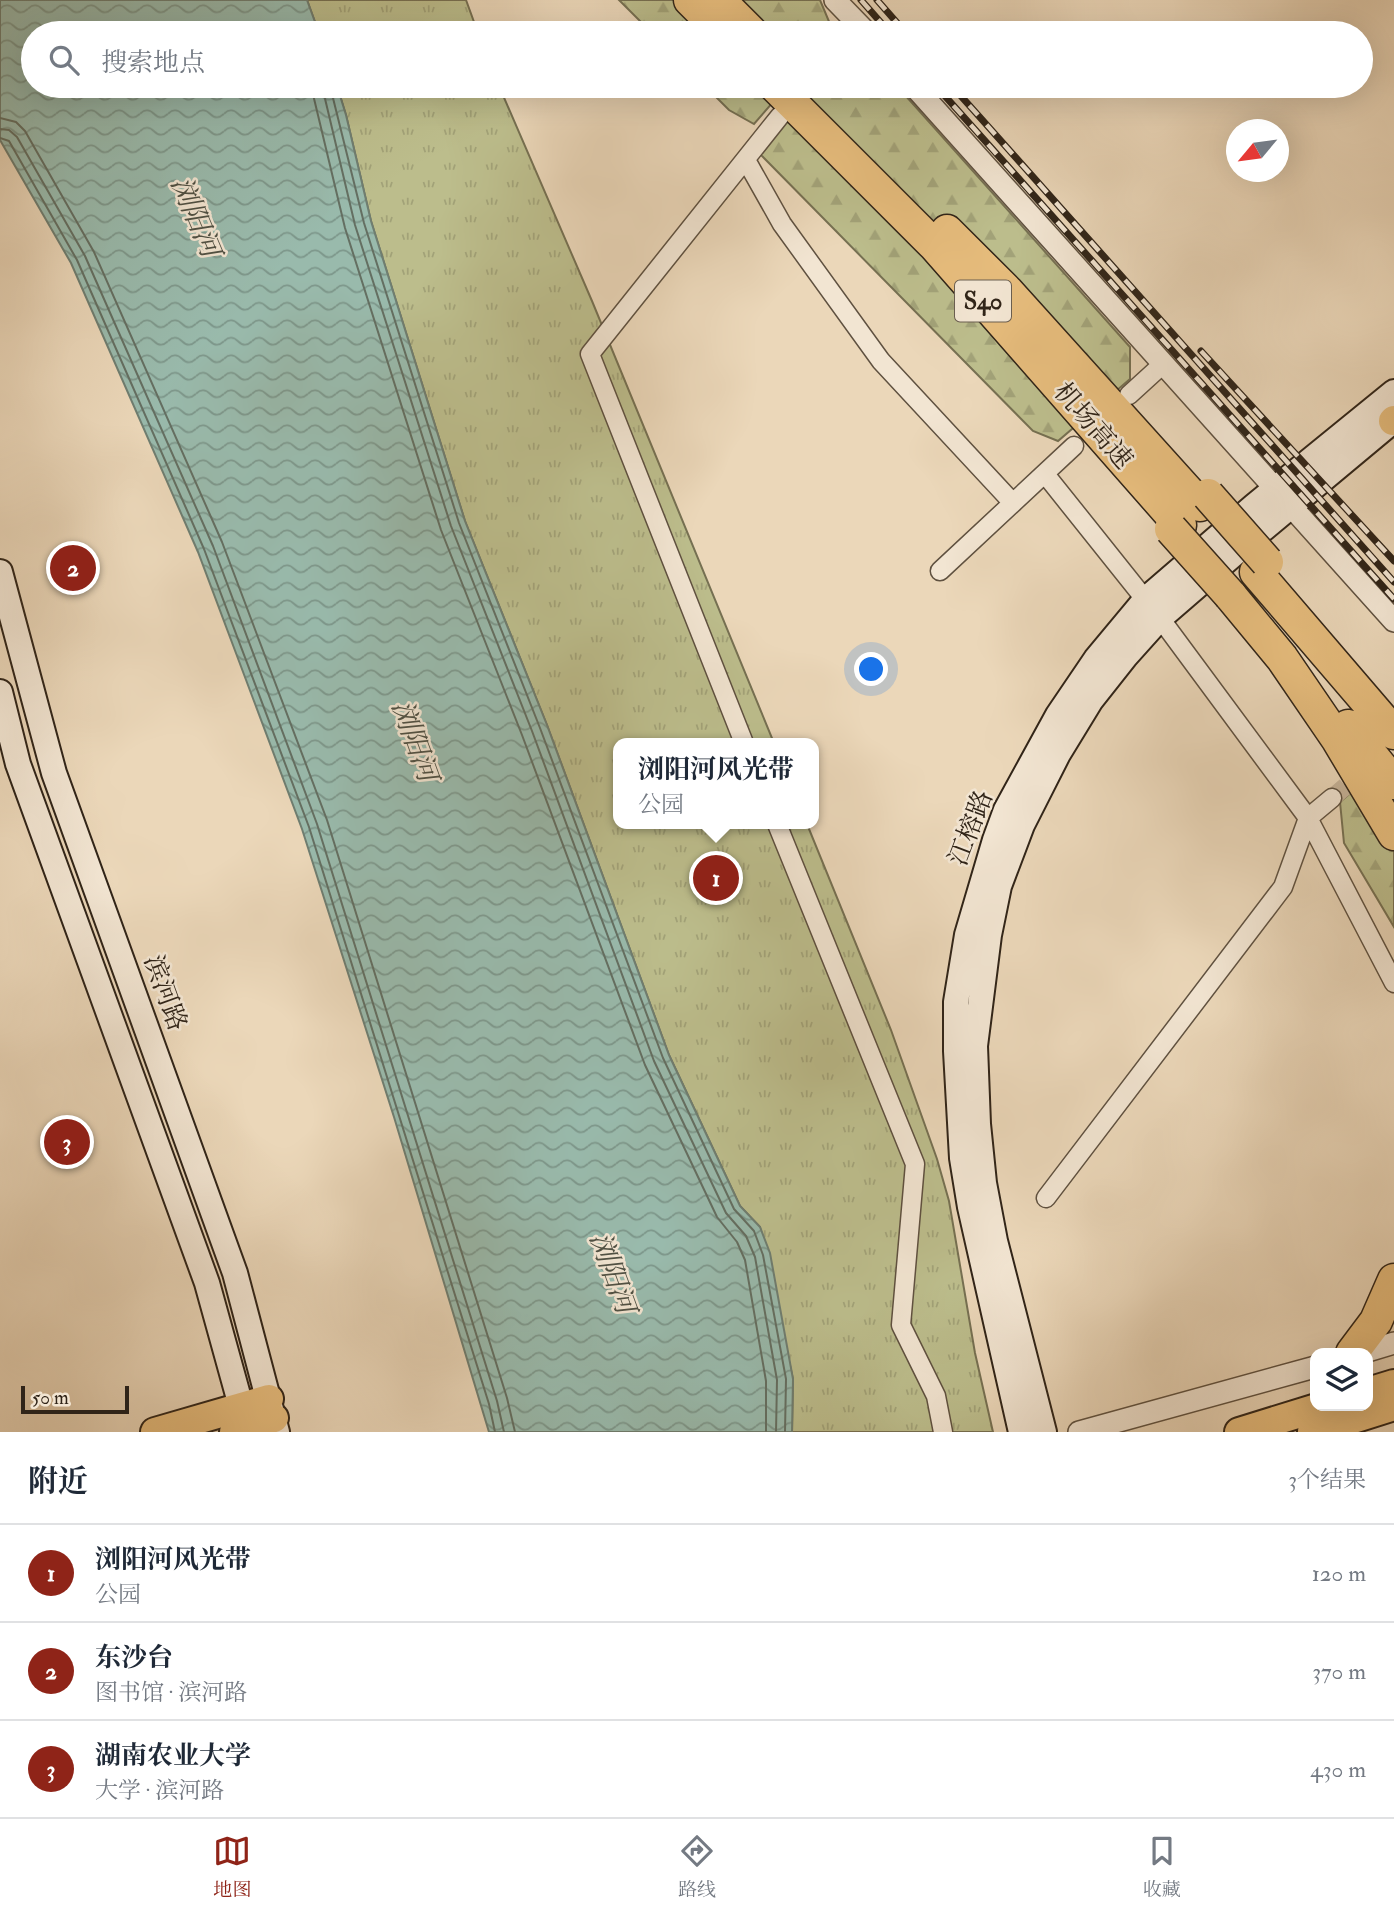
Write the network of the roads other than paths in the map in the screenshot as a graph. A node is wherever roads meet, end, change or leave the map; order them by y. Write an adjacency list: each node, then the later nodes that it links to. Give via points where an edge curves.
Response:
1 (690, 0): 4 (highway)
2 (719, 0): 5 (highway)
3 (835, 0): 6 (street)
4 (711, 21)
5 (740, 21)
6 (849, 21)
7 (816, 98): 19 (highway, 机场高速 / S40, via 1007,291 1130,427)
8 (925, 98): 11 (street)
9 (777, 101): 10 (street); 19 (highway, 机场高速 / S40, via 934,246 995,315)
10 (746, 160): 18 (street, via 782,224 881,361); 28 (street, via 590,354)
11 (1163, 363): 13 (street); 17 (street)
12 (1394, 391): 17 (main road, 江榕路)
13 (1129, 395)
14 (1394, 420): 17 (main road, 江榕路)
15 (1074, 446): 16 (street)
16 (1045, 474): 18 (street); 23 (street)
17 (1283, 497): 23 (main road, 江榕路); 24 (street)
18 (1013, 503): 21 (street)
19 (1190, 514): 22 (highway, 机场高速 / S40)
20 (0, 572): 45 (main road, 滨河路, via 54,773 235,1273)
21 (940, 572)
22 (1248, 579): 26 (highway); 27 (highway, 机场高速 / S40); 29 (highway, 机场高速 / S40); 33 (highway, via 1282,658)
23 (1153, 609): 31 (street); 49 (main road, 江榕路, via 1096,659 1058,715 1006,810 967,935 956,1002 962,1158); 50 (main road, 江榕路, via 1058,754 1022,825 999,886 984,972 975,1046 984,1183)
24 (1394, 621)
25 (0, 692): 46 (main road, via 18,764 207,1283)
26 (1394, 716)
27 (1394, 733)
28 (742, 738)
29 (1394, 783)
30 (1332, 798): 31 (street)
31 (1308, 818): 34 (street); 35 (street, via 1283,887)
32 (779, 829): 48 (street, via 915,1164 901,1325 936,1396)
33 (1394, 834)
34 (1394, 983)
35 (1046, 1198)
36 (1394, 1280): 38 (highway, via 1376,1321)
37 (1394, 1343): 39 (street)
38 (1356, 1348)
39 (1373, 1349)
40 (1310, 1368): 51 (street)
41 (1394, 1384): 42 (main road)
42 (1373, 1390)
43 (1394, 1406): 53 (main road)
44 (1310, 1410): 52 (main road)
45 (273, 1416): 46 (main road)
46 (243, 1425): 47 (main road)
47 (155, 1432)
48 (943, 1432)
49 (1021, 1432)
50 (1044, 1432)
51 (1079, 1432)
52 (1239, 1432)
53 (1312, 1432)

